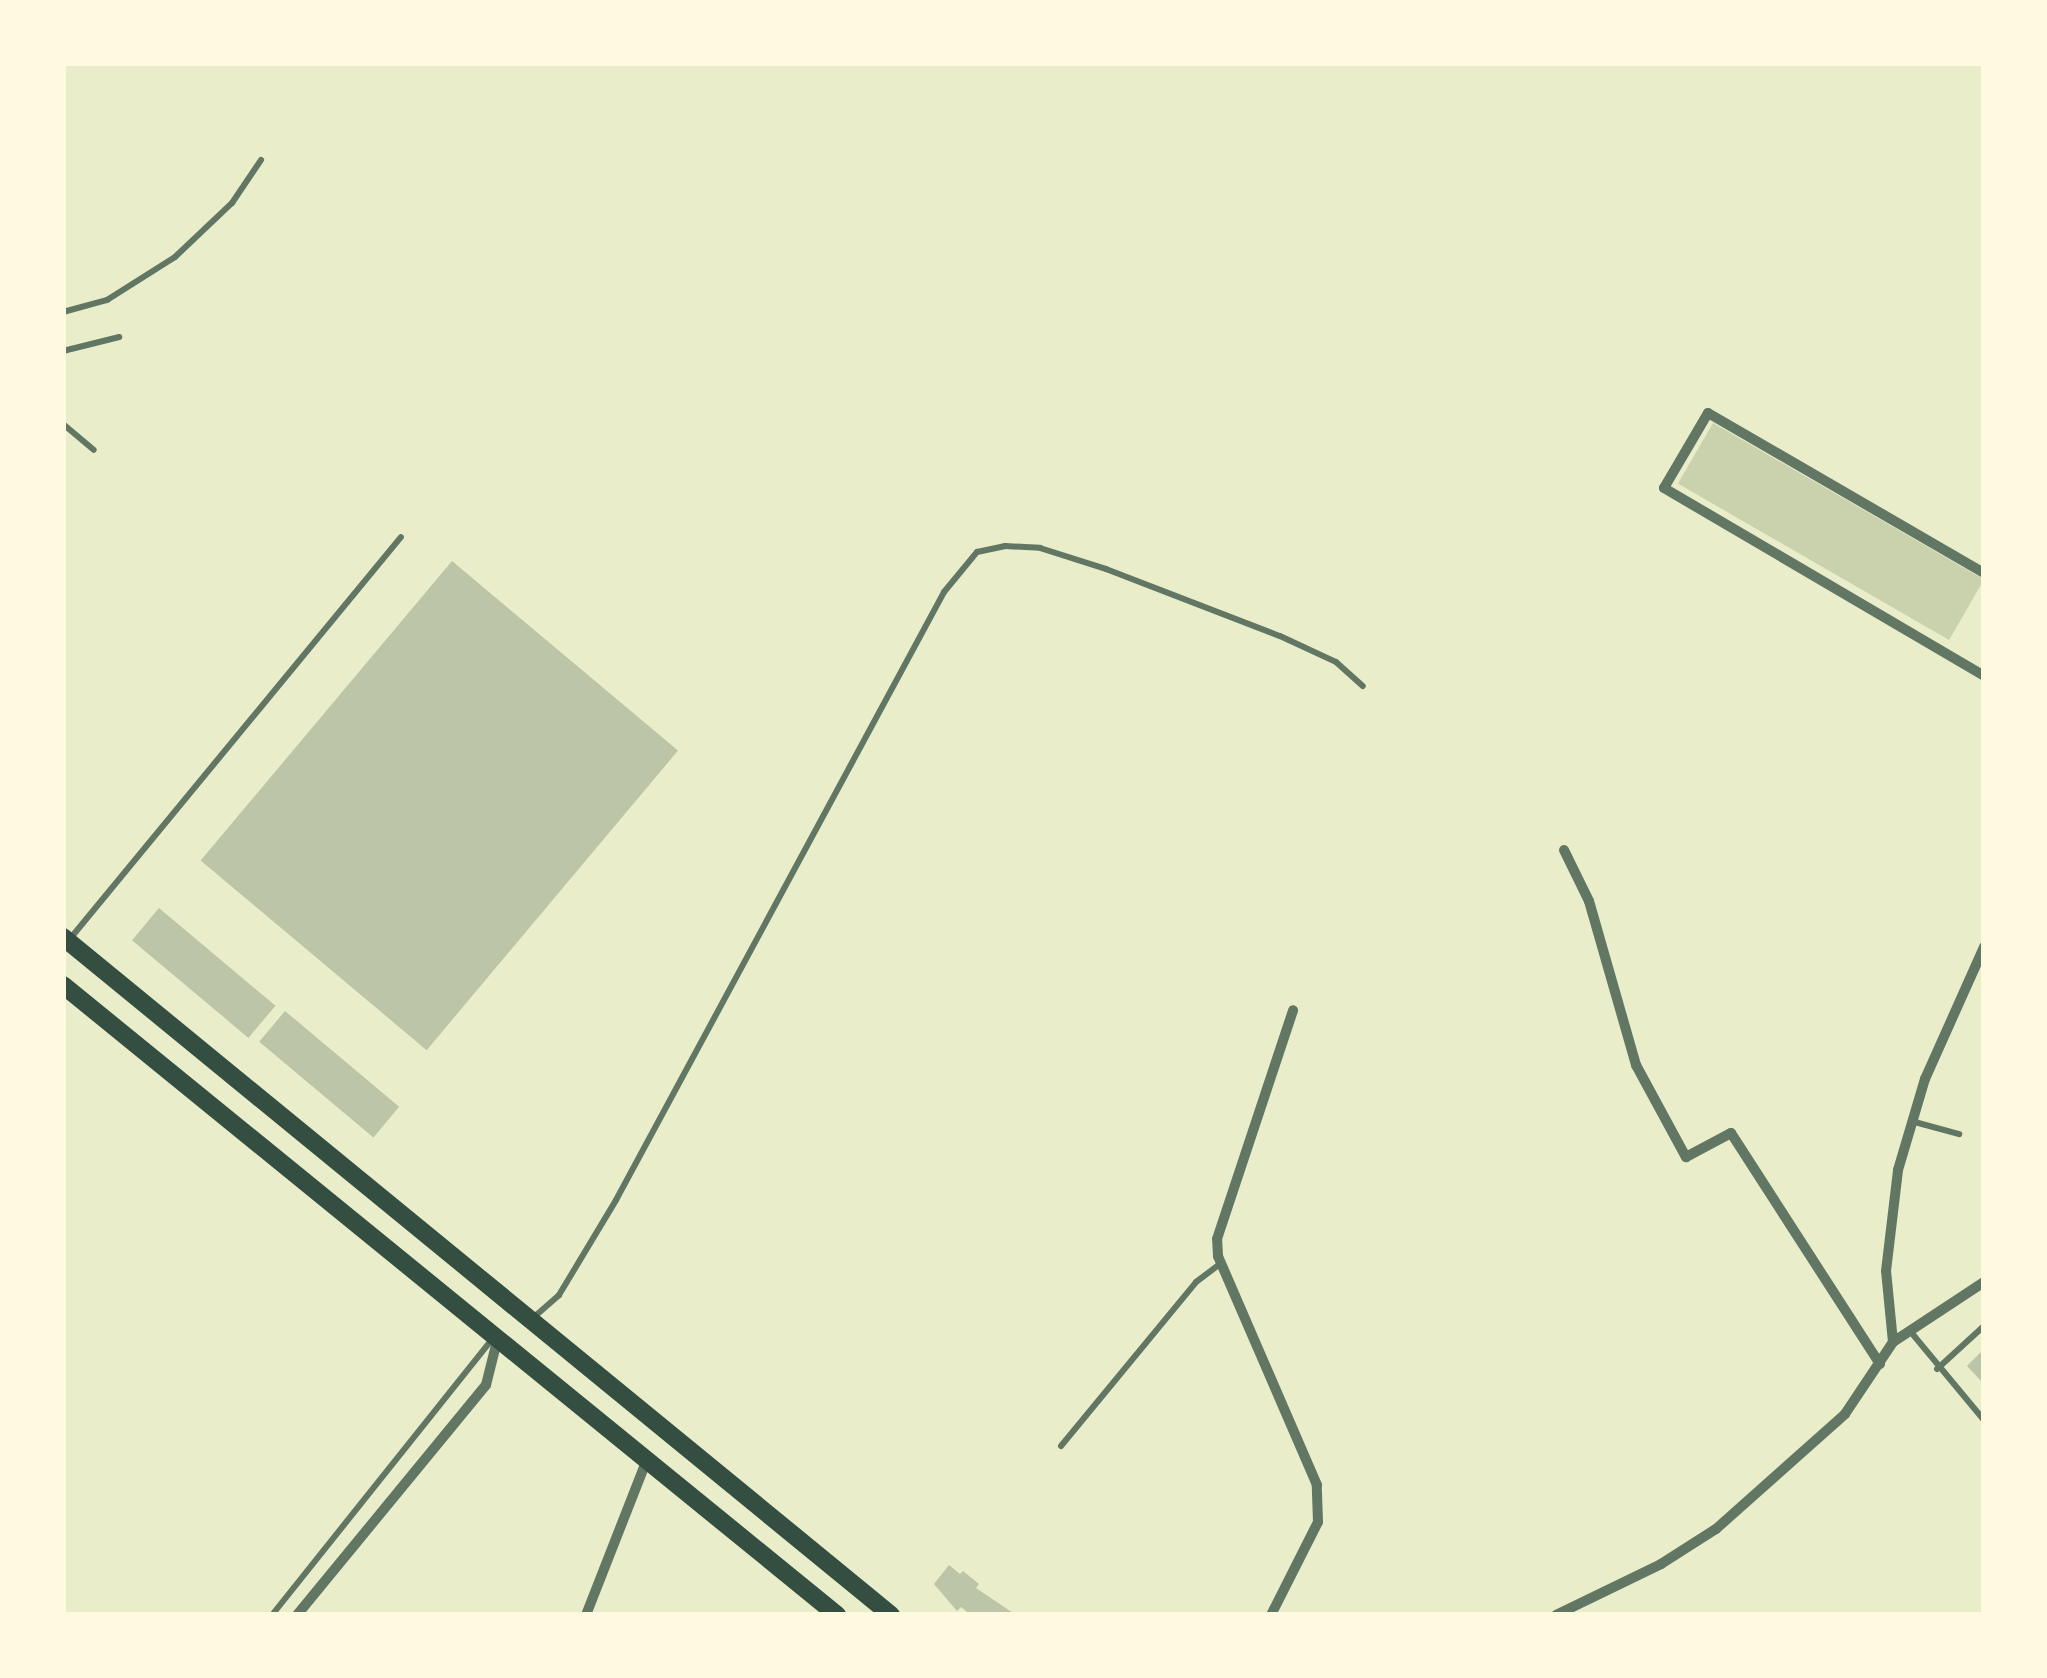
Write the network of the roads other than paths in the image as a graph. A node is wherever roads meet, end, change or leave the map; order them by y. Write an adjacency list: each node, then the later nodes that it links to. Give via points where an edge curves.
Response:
1 (261, 160): 2 (lane, via 232,203 175,257 107,300)
2 (63, 312)
3 (119, 337): 4 (lane)
4 (63, 351)
5 (63, 424): 6 (lane)
6 (94, 451)
7 (401, 537): 12 (lane)
8 (1984, 573): 9 (street, via 1708,413 1664,488)
9 (1984, 676)
10 (1363, 686): 20 (lane, via 1336,662 1280,636 1106,569 1040,548 977,552 944,592 616,1200 559,1295)
11 (1564, 850): 25 (street, via 1589,902 1636,1065 1686,1157 1731,1133)
12 (65, 942): 20 (main road)
13 (1984, 947): 16 (street)
14 (63, 985): 23 (main road)
15 (1293, 1010): 18 (street, via 1217,1239)
16 (1912, 1121): 17 (lane); 24 (street, via 1886,1271)
17 (1959, 1134)
18 (1221, 1263): 28 (lane, via 1196,1282); 35 (street, via 1317,1485 1318,1522)
19 (1984, 1282): 22 (street)
20 (527, 1323): 34 (main road)
21 (1984, 1326): 26 (lane)
22 (1910, 1331): 24 (street); 26 (lane)
23 (495, 1340): 29 (main road); 30 (lane); 31 (street, via 486,1385)
24 (1893, 1342): 25 (street)
25 (1880, 1364): 36 (street, via 1845,1414 1716,1529)
26 (1937, 1369): 27 (lane)
27 (1984, 1420)
28 (1061, 1446)
29 (646, 1462): 32 (street); 33 (main road)
30 (272, 1615)
31 (298, 1615)
32 (586, 1615)
33 (837, 1615)
34 (890, 1615)
35 (1271, 1615)
36 (1556, 1615)

